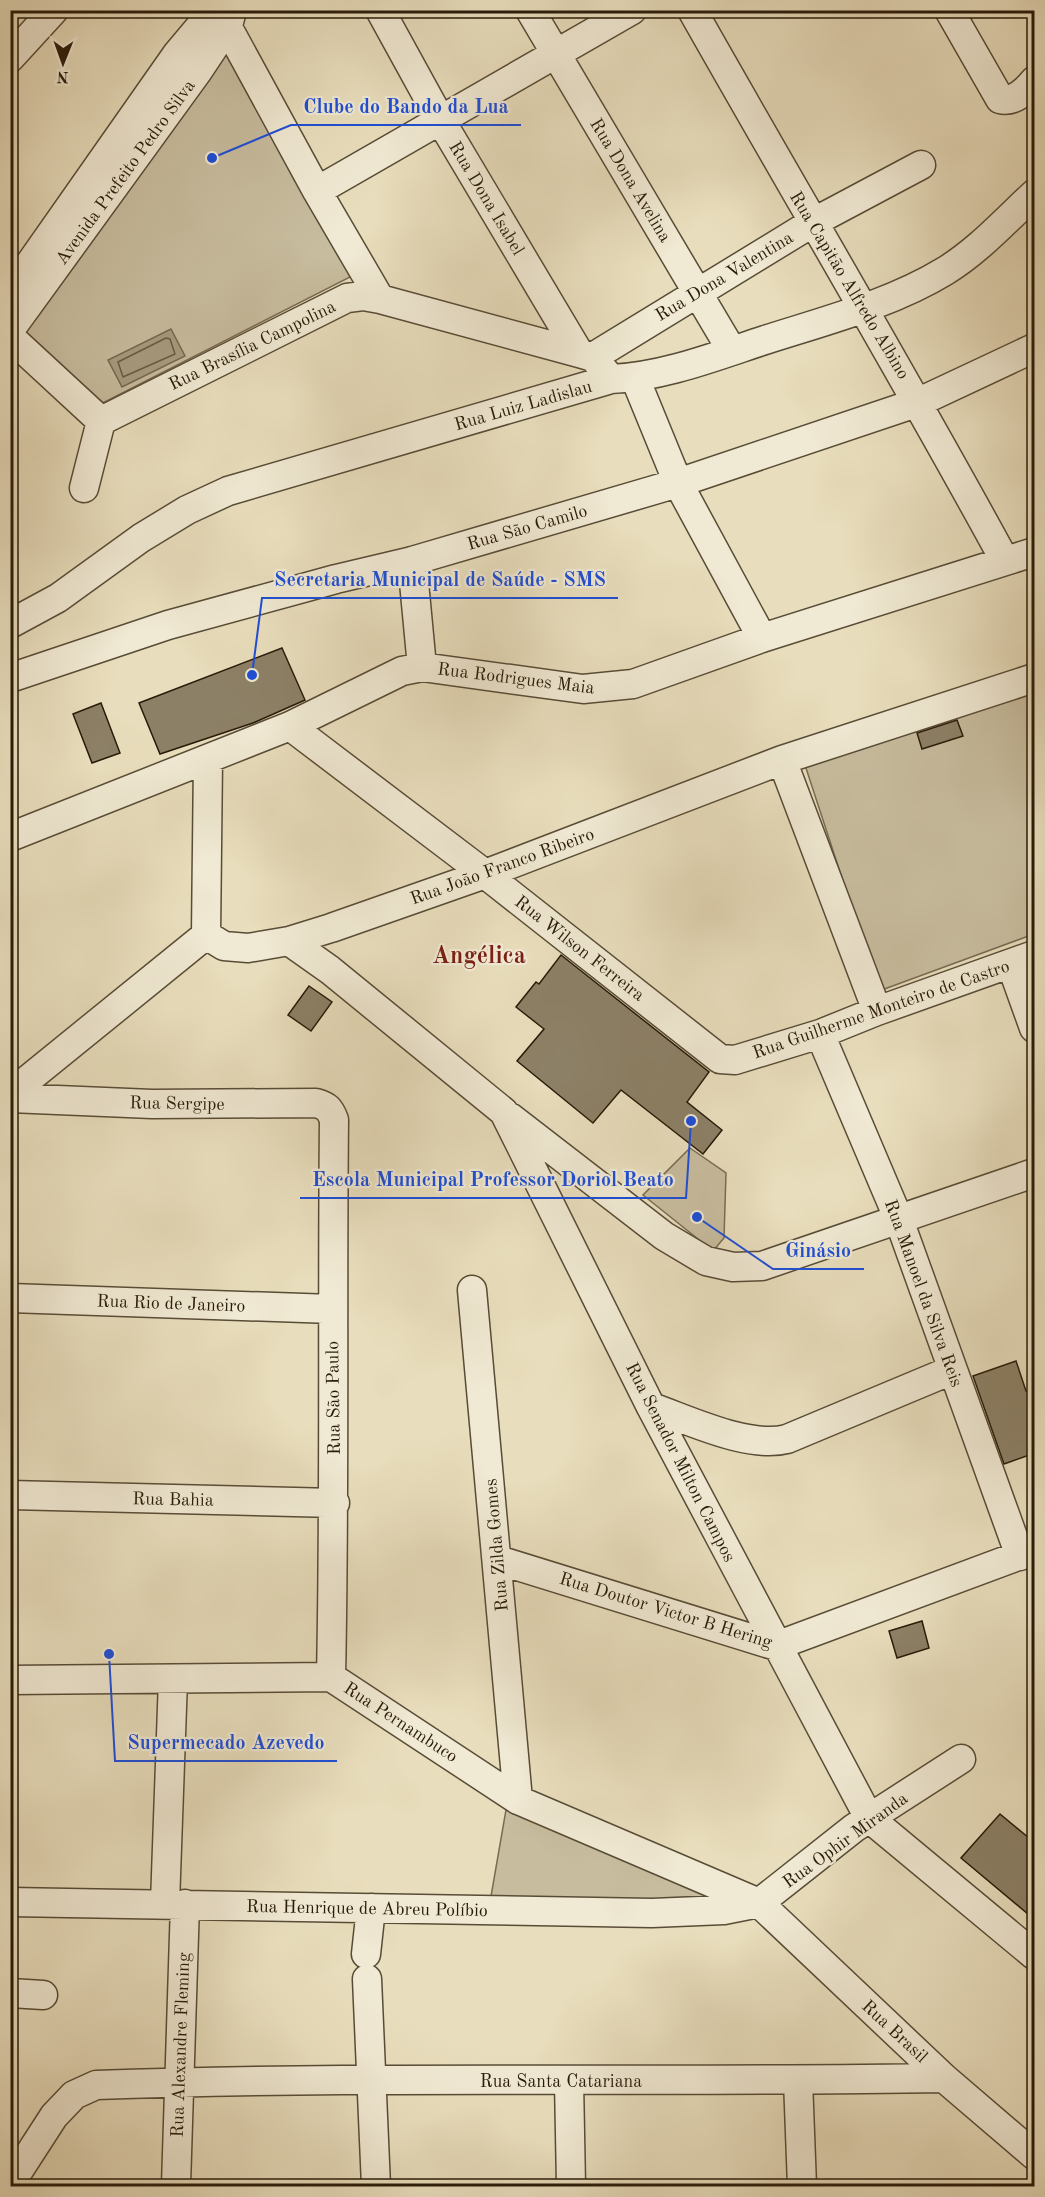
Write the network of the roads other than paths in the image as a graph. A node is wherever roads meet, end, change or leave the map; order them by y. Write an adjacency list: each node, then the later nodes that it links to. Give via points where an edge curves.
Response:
1 (54, 10): 9 (street)
2 (380, 10): 11 (street, Rua Dona Isabel)
3 (530, 10): 8 (street, Rua Dona Avelina)
4 (632, 10): 8 (street)
5 (692, 10): 15 (street, Rua Capitão Alfredo Albino)
6 (949, 10): 10 (street, via 1000,99 1009,100)
7 (223, 14): 13 (street); 16 (street, Avenida Prefeito Pedro Silva, via 177,54); 20 (street, Avenida Prefeito Pedro Silva, via 198,71)
8 (556, 54): 11 (street); 17 (street, Rua Dona Avelina)
9 (10, 58)
10 (1035, 81)
11 (441, 121): 13 (street); 24 (street, Rua Dona Isabel)
12 (921, 165): 15 (street, Rua Dona Valentina)
13 (317, 191): 18 (street)
14 (1035, 194): 19 (street, Rua Luiz Ladislau, via 943,272)
15 (812, 223): 17 (street, Rua Dona Valentina); 19 (street, Rua Capitão Alfredo Albino)
16 (10, 292)
17 (698, 292): 23 (street, Rua Dona Avelina); 24 (street, Rua Dona Valentina)
18 (380, 299): 24 (street, Rua Brasília Campolina); 27 (street, Rua Brasília Campolina, via 363,296 335,303)
19 (865, 308): 23 (street, Rua Luiz Ladislau); 26 (street, Rua Capitão Alfredo Albino)
20 (10, 330)
21 (10, 337): 27 (street)
22 (1035, 348): 26 (street, Rua São Camilo)
23 (732, 351): 25 (street, Rua Luiz Ladislau)
24 (586, 355): 25 (street, Rua Dona Isabel)
25 (623, 379): 28 (street); 33 (street, Rua Luiz Ladislau, via 228,491 141,538 57,598)
26 (919, 402): 28 (street, Rua São Camilo); 32 (street, Rua Capitão Alfredo Albino)
27 (101, 421): 29 (street)
28 (678, 483): 31 (street, Rua São Camilo); 34 (street)
29 (84, 488)
30 (1035, 552): 32 (street, Rua Rodrigues Maia)
31 (412, 561): 35 (street); 36 (street, Rua São Camilo, via 168,625)
32 (1005, 561): 34 (street, Rua Rodrigues Maia)
33 (10, 624)
34 (762, 638): 35 (street, Rua Rodrigues Maia, via 633,684 605,688 583,689)
35 (422, 667): 38 (street, Rua Rodrigues Maia, via 402,671)
36 (10, 678)
37 (1035, 678): 40 (street, Rua João Franco Ribeiro)
38 (290, 726): 39 (street, Rua Rodrigues Maia); 42 (street, Rua Wilson Ferreira)
39 (208, 759): 41 (street, Rua Rodrigues Maia); 44 (street)
40 (782, 760): 42 (street, Rua João Franco Ribeiro); 48 (street)
41 (11, 838)
42 (485, 874): 43 (street, Rua João Franco Ribeiro); 51 (street, Rua Wilson Ferreira)
43 (331, 928): 45 (street, Rua João Franco Ribeiro); 47 (street)
44 (206, 935): 45 (street, Rua João Franco Ribeiro, via 224,946 248,948); 52 (street)
45 (289, 941): 47 (street, Rua Senador Milton Campos)
46 (1023, 959): 48 (street, Rua Guilherme Monteiro de Castro); 49 (street)
47 (330, 970): 53 (street, Rua Senador Milton Campos)
48 (877, 1011): 50 (street, Rua Guilherme Monteiro de Castro)
49 (1035, 1028)
50 (820, 1035): 51 (street, Rua Guilherme Monteiro de Castro); 56 (street, Rua Manoel da Silva Reis)
51 (727, 1061)
52 (10, 1096): 54 (street, Rua Sergipe, via 152,1104 316,1103 326,1105)
53 (504, 1112): 56 (street, via 664,1236 706,1262 733,1268 762,1266); 61 (street, Rua Senador Milton Campos)
54 (334, 1120): 59 (street, Rua São Paulo)
55 (1035, 1173): 56 (street)
56 (899, 1220): 60 (street, Rua Manoel da Silva Reis)
57 (472, 1290): 65 (street, Rua Zilda Gomes)
58 (10, 1298): 59 (street, Rua Rio de Janeiro)
59 (332, 1309): 63 (street, Rua São Paulo)
60 (952, 1370): 61 (street, via 772,1443); 64 (street, Rua Manoel da Silva Reis)
61 (651, 1407): 66 (street, Rua Senador Milton Campos)
62 (10, 1495): 63 (street, Rua Bahia)
63 (335, 1503): 67 (street, Rua São Paulo)
64 (1027, 1553): 66 (street, Rua Doutor Victor B Hering)
65 (498, 1560): 66 (street, Rua Doutor Victor B Hering); 71 (street, Rua Zilda Gomes)
66 (776, 1646): 72 (street, Rua Senador Milton Campos)
67 (331, 1677): 68 (street, Rua Pernambuco); 71 (street, Rua Pernambuco)
68 (173, 1679): 69 (street, Rua Pernambuco); 75 (street, Rua Alexandre Fleming)
69 (10, 1680)
70 (962, 1759): 72 (street, Rua Ophir Miranda)
71 (519, 1800): 74 (street, Rua Pernambuco)
72 (870, 1818): 74 (street, Rua Ophir Miranda); 78 (street, Rua Senador Milton Campos)
73 (10, 1902): 75 (street, Rua Henrique de Abreu Políbio)
74 (759, 1903): 77 (street, Rua Ophir Miranda); 81 (street, Rua Brasil)
75 (175, 1904): 76 (street, Rua Henrique de Abreu Políbio); 85 (street, Rua Alexandre Fleming)
76 (371, 1908): 77 (street, Rua Henrique de Abreu Políbio, via 652,1913); 82 (street, via 367,1966)
77 (724, 1910)
78 (1035, 1955)
79 (10, 1994): 80 (street)
80 (43, 1995)
81 (944, 2078): 83 (street, Rua Santa Catariana); 86 (street, Rua Brasil)
82 (370, 2079): 84 (street, Rua Santa Catariana); 85 (street, Rua Santa Catariana); 89 (street)
83 (798, 2080): 84 (street, Rua Santa Catariana); 91 (street)
84 (569, 2081): 90 (street)
85 (178, 2082): 87 (street, Rua Santa Catariana, via 96,2085 74,2095 54,2116); 88 (street, Rua Alexandre Fleming)
86 (1035, 2155)
87 (10, 2184)
88 (176, 2185)
89 (376, 2187)
90 (571, 2187)
91 (802, 2187)

